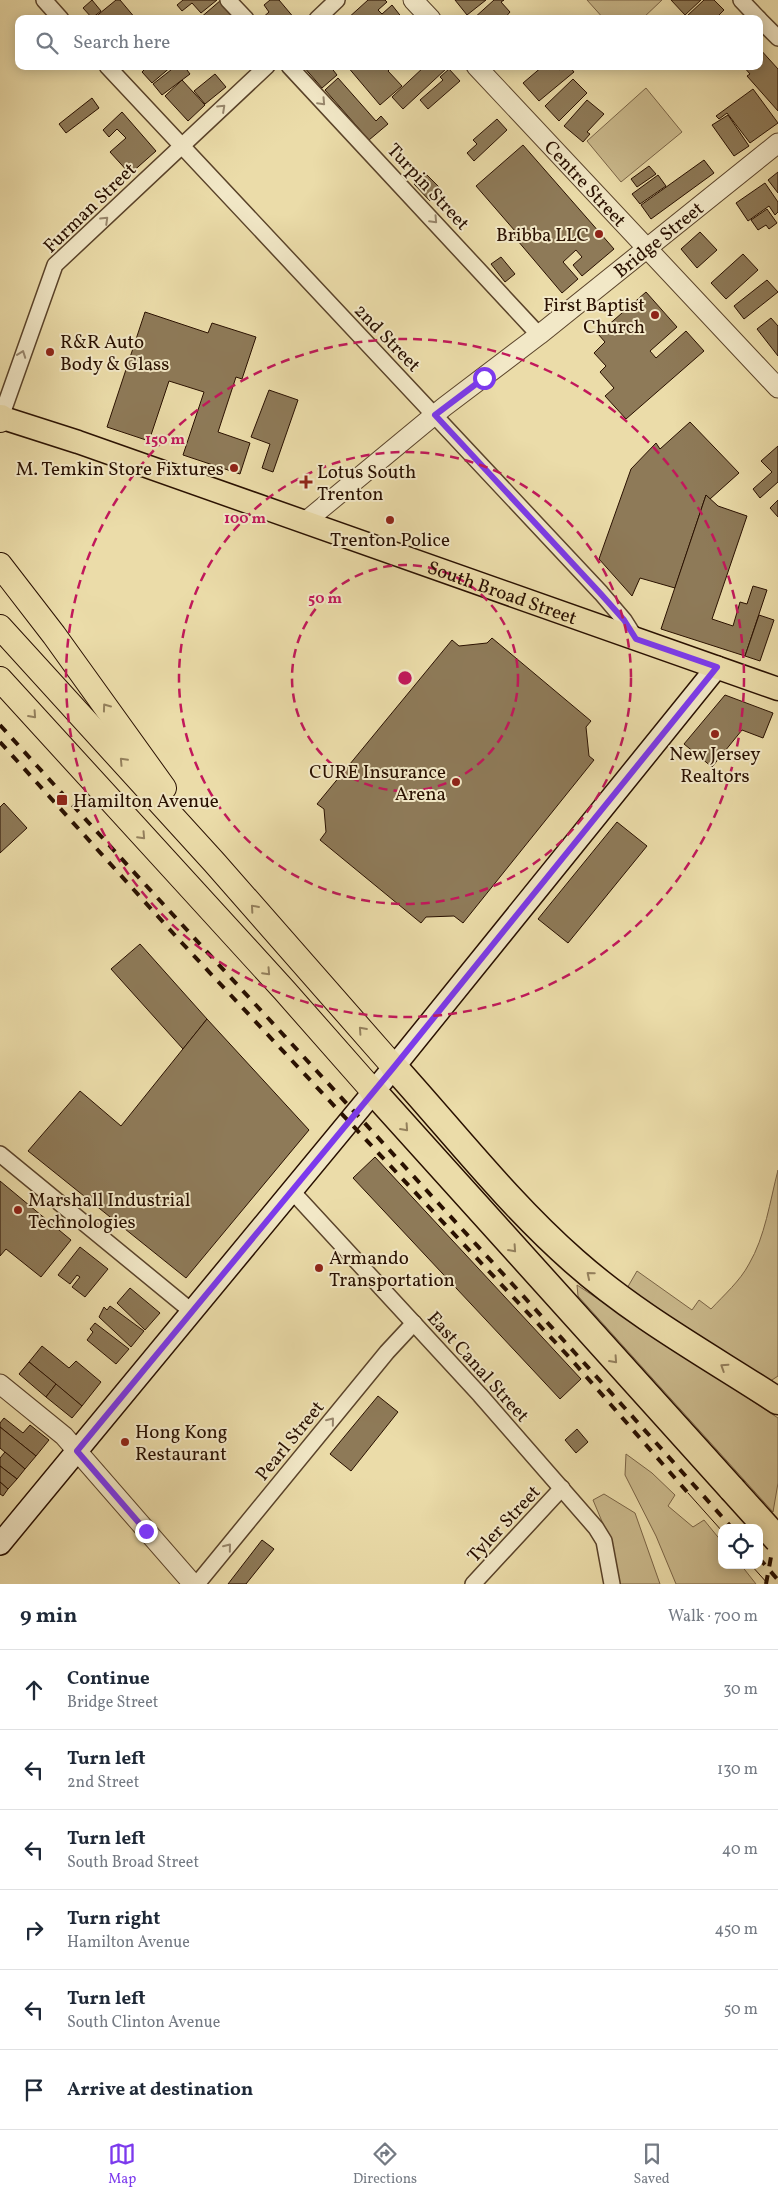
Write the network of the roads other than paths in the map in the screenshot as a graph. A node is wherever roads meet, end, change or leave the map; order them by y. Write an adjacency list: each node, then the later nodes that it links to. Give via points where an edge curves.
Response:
1 (44, 0): 6 (street)
2 (228, 0): 7 (street)
3 (337, 0): 8 (street)
4 (413, 0): 9 (street)
5 (741, 0): 10 (street)
6 (58, 15)
7 (242, 15)
8 (321, 15)
9 (427, 15)
10 (755, 15)
11 (763, 23): 12 (street)
12 (778, 38)
13 (111, 70): 18 (street, 2nd Street)
14 (263, 70): 18 (street, Furman Street, one-way to 14)
15 (293, 70): 20 (street, Turpin Street, one-way to 20)
16 (480, 70): 19 (street, Centre Street)
17 (778, 143): 19 (street, Bridge Street)
18 (180, 146): 22 (street, 2nd Street); 23 (street, Furman Street, one-way to 18, via 55,265)
19 (646, 248): 20 (street, Bridge Street); 21 (street, Centre Street)
20 (539, 335): 22 (street, Bridge Street)
21 (778, 388)
22 (435, 415): 24 (street, Bridge Street); 27 (street, 2nd Street, via 600,593)
23 (0, 418): 24 (main road, South Broad Street)
24 (305, 522): 27 (main road, South Broad Street)
25 (0, 565): 31 (highway, one-way to 25, via 153,772)
26 (0, 627): 31 (highway, one-way to 26)
27 (636, 639): 28 (main road, South Broad Street)
28 (717, 667): 30 (main road, South Broad Street); 32 (main road)
29 (0, 679): 33 (highway, one-way to 33)
30 (778, 689)
31 (214, 862): 32 (highway, one-way to 31)
32 (394, 1067): 33 (main road); 39 (highway, one-way to 32, via 644,1316 575,1262 520,1208)
33 (373, 1091): 35 (main road); 42 (highway, one-way to 42, bridge)
34 (0, 1154): 36 (street)
35 (291, 1190): 36 (main road); 37 (street, East Canal Street)
36 (190, 1310): 40 (main road)
37 (414, 1323): 41 (street, East Canal Street); 45 (street, Pearl Street, one-way to 37)
38 (0, 1384): 40 (street, via 63,1435)
39 (772, 1397)
40 (77, 1451): 43 (main road); 44 (street)
41 (562, 1488): 46 (street, Tyler Street); 47 (street, East Canal Street, via 604,1542)
42 (778, 1540)
43 (0, 1544)
44 (193, 1584)
45 (197, 1584)
46 (474, 1584)
47 (612, 1584)

